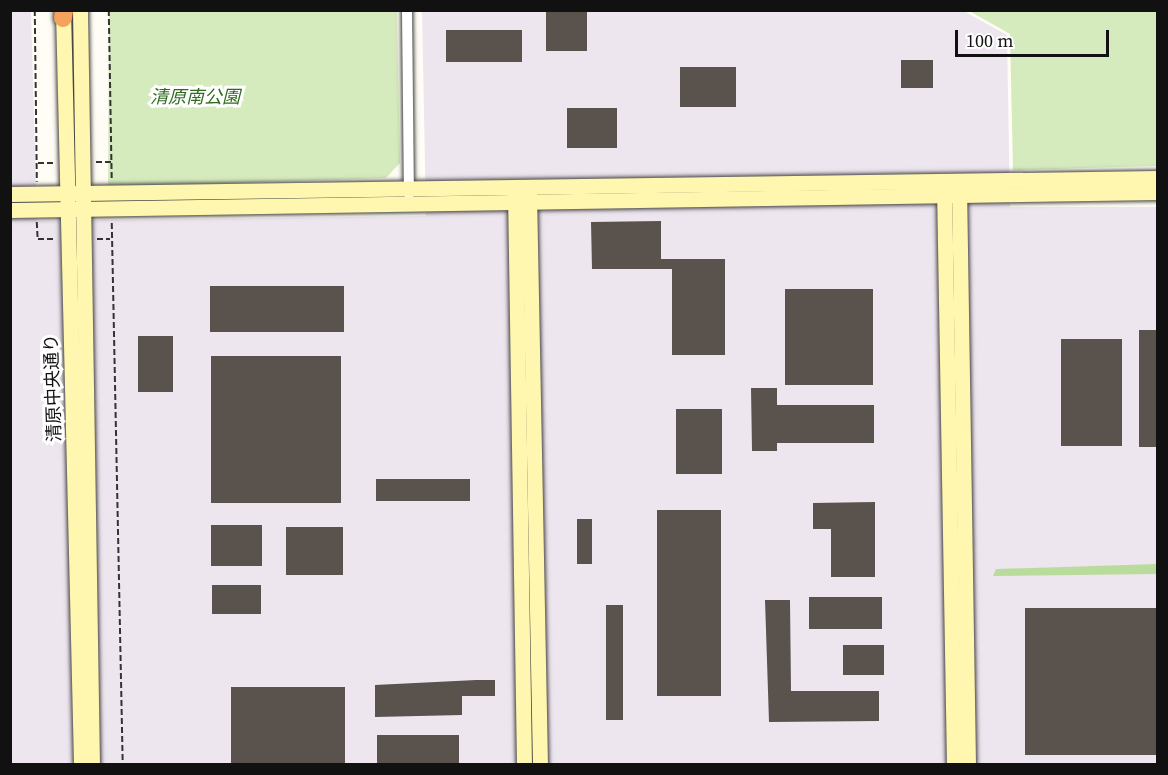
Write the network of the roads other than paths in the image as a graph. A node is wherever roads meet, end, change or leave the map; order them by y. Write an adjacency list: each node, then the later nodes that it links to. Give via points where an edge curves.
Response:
1 (406, 10): 9 (street)
2 (67, 12): 6 (street, 清原中央通り)
3 (1158, 178): 4 (street)
4 (951, 188): 5 (street); 8 (street); 16 (street); 17 (street)
5 (1158, 192)
6 (75, 193): 7 (street); 9 (street); 10 (street, 清原中央通り)
7 (10, 194)
8 (522, 194): 9 (street); 14 (street); 15 (street)
9 (409, 196): 10 (street)
10 (75, 209): 11 (street); 12 (street, 清原中央通り); 13 (street, 清原中央通り)
11 (10, 210)
12 (81, 765)
13 (92, 765)
14 (524, 765)
15 (540, 765)
16 (954, 765)
17 (968, 765)

